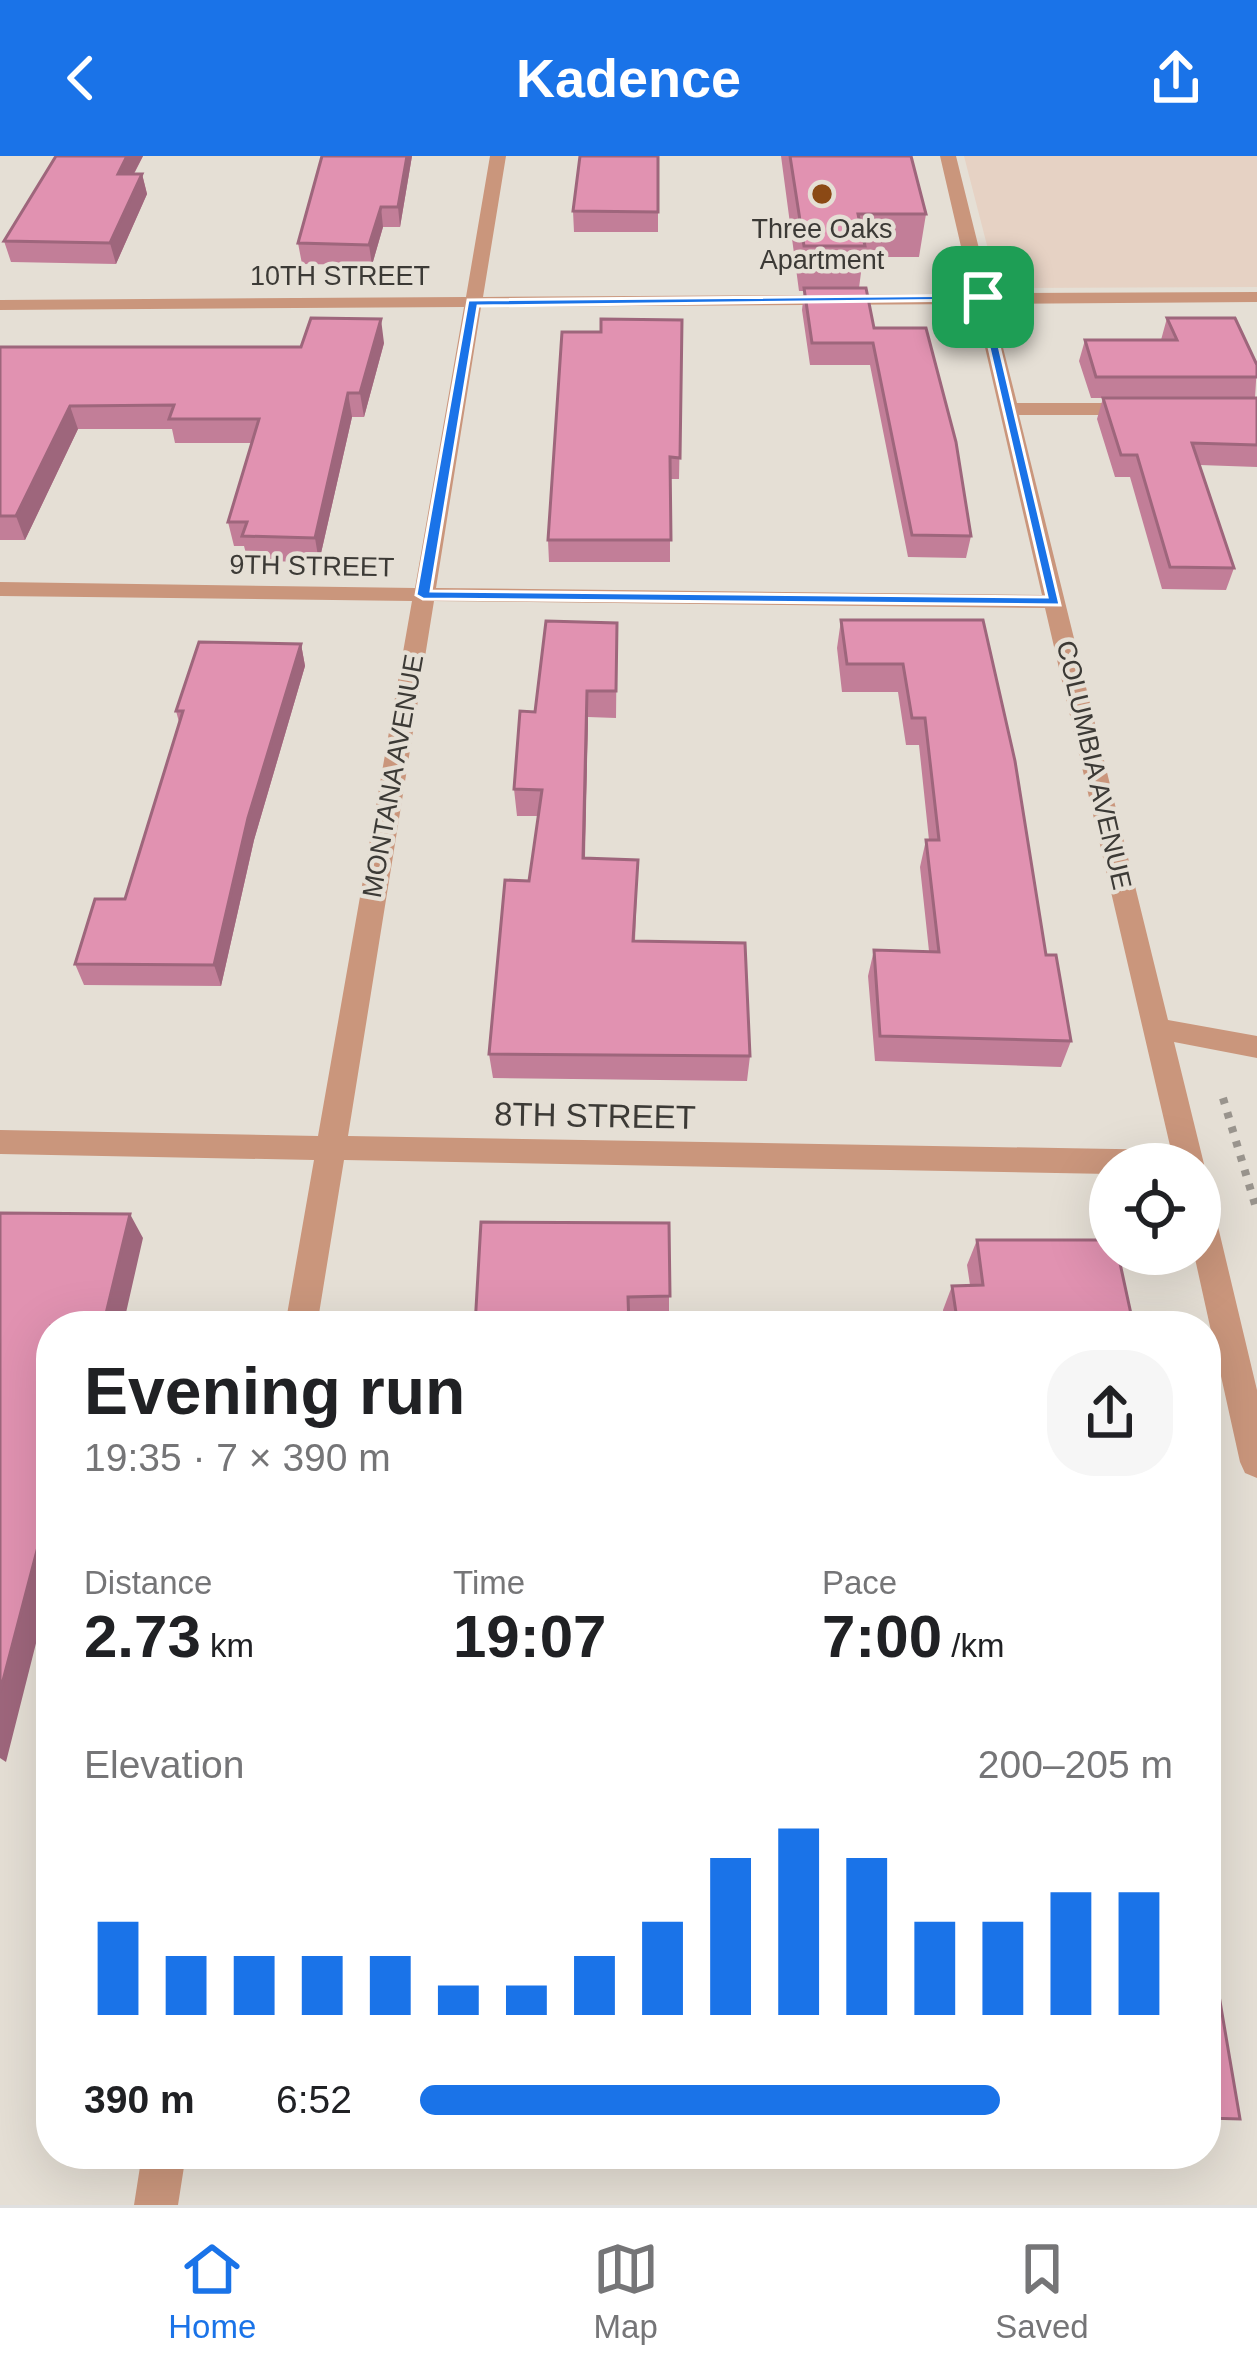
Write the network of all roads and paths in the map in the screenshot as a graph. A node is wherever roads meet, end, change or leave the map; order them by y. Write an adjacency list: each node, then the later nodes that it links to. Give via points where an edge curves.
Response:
1 (498, 156): 5 (street, MONTANA AVENUE)
2 (948, 156): 3 (street, COLUMBIA AVENUE)
3 (983, 297): 4 (street, 10TH STREET); 5 (street, 10TH STREET); 7 (street, COLUMBIA AVENUE)
4 (1257, 297)
5 (472, 302): 6 (street, 10TH STREET); 10 (street, MONTANA AVENUE)
6 (0, 305)
7 (1009, 409): 8 (street); 11 (street, COLUMBIA AVENUE)
8 (1168, 409)
9 (0, 589): 10 (street, 9TH STREET)
10 (423, 595): 11 (street, 9TH STREET); 17 (street, MONTANA AVENUE)
11 (1055, 602): 12 (street, COLUMBIA AVENUE)
12 (1156, 1028): 13 (street); 16 (street, COLUMBIA AVENUE)
13 (1199, 1035): 14 (street); 19 (path)
14 (1257, 1047)
15 (0, 1142): 17 (street, 8TH STREET)
16 (1183, 1143)
17 (331, 1146): 18 (street, 8TH STREET); 21 (street, MONTANA AVENUE)
18 (1089, 1161)
19 (1257, 1211)
20 (1214, 1275): 22 (street)
21 (304, 1311)
22 (1257, 1462)
23 (162, 2169): 24 (street)
24 (156, 2205)

